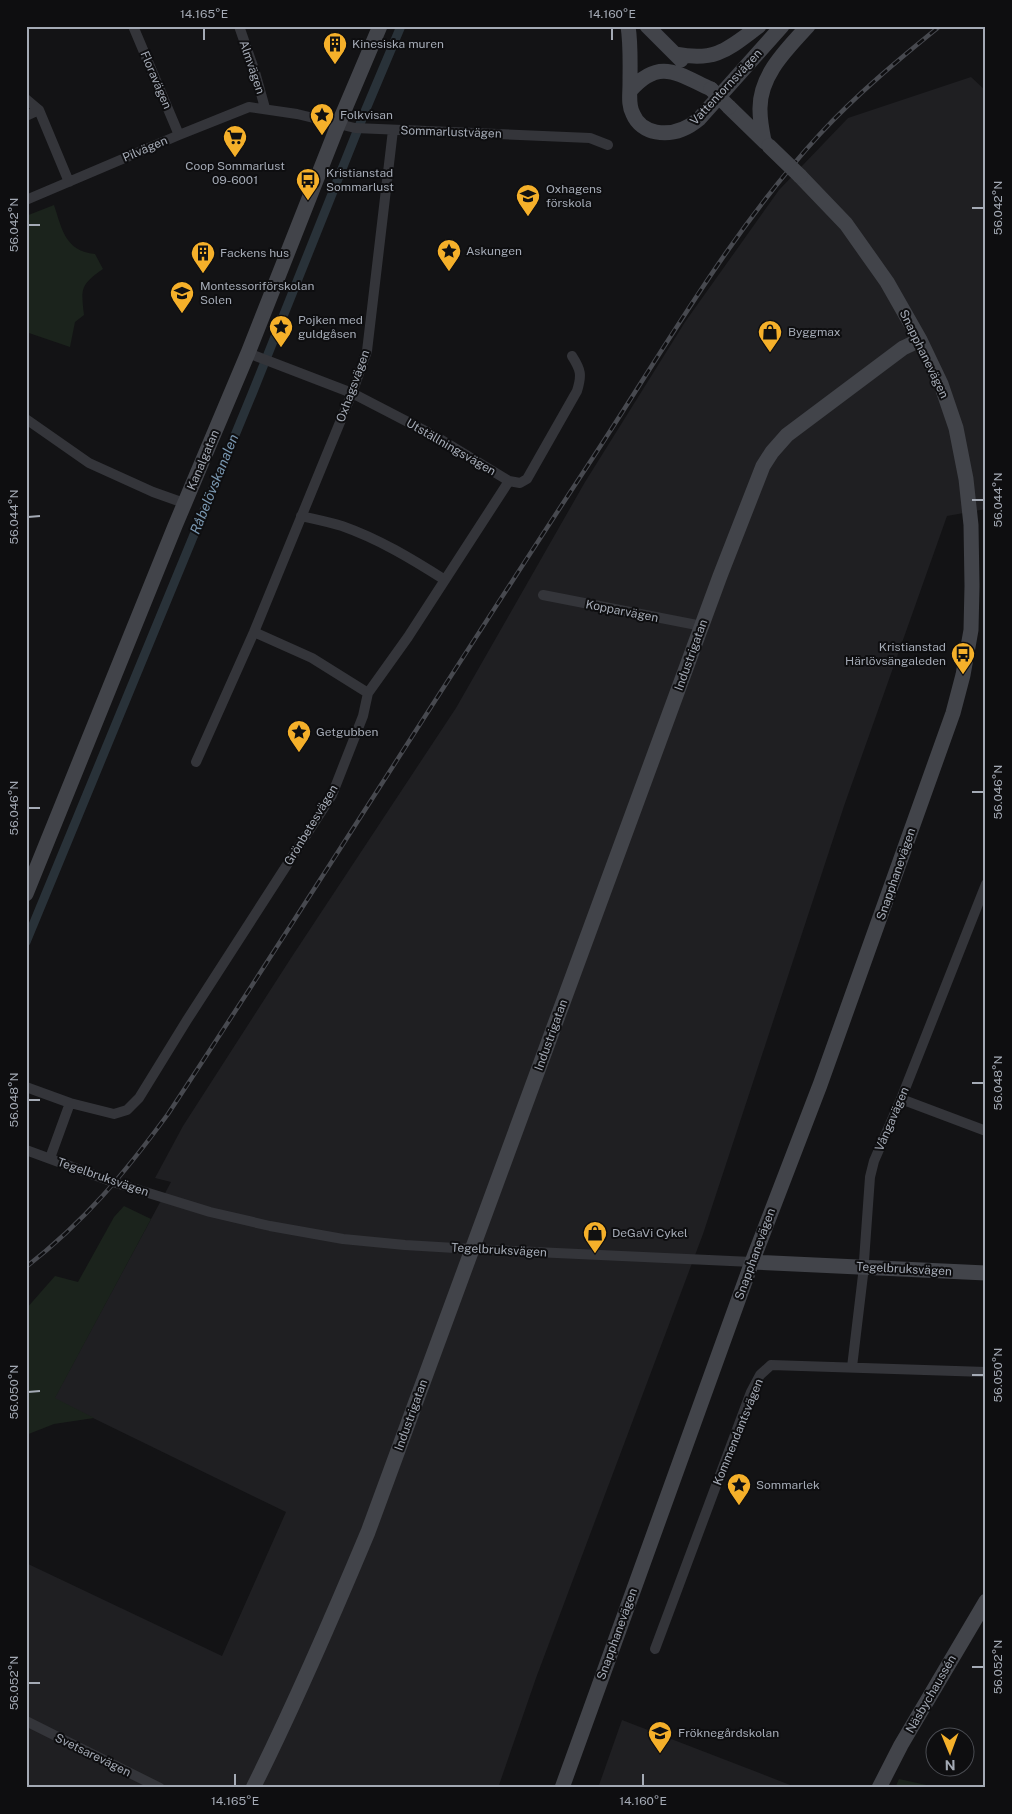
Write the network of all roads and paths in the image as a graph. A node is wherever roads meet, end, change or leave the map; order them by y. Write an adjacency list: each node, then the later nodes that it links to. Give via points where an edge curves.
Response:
1 (133, 26): 18 (street, Floravägen)
2 (238, 26): 13 (street, Almvägen)
3 (380, 26): 16 (street, Kanalgatan)
4 (628, 26): 11 (street, Vattentornsvägen)
5 (647, 26): 9 (street, Snapphanevägen)
6 (759, 26): 9 (street, via 715,54 699,58)
7 (782, 26): 11 (street, Vattentornsvägen, via 699,119 686,128 663,133 646,129 633,114)
8 (808, 26): 19 (street, via 779,58 762,91 760,110)
9 (676, 54): 10 (street, Snapphanevägen)
10 (711, 89): 11 (street, via 681,75 663,71 648,74); 19 (street, Snapphanevägen, bridge)
11 (630, 91)
12 (26, 99): 14 (street)
13 (265, 108): 16 (street, Sommarlustvägen); 18 (street, Pilvägen, via 249,107)
14 (39, 110): 15 (street); 21 (street)
15 (26, 116)
16 (338, 125): 17 (street, Sommarlustvägen); 24 (street, Kanalgatan)
17 (393, 130): 20 (street, Sommarlustvägen, via 590,138); 26 (street, Oxhagsvägen, via 367,351)
18 (179, 135): 21 (street, Pilvägen)
19 (767, 144): 23 (street, Snapphanevägen, bridge, via 836,212 861,243)
20 (608, 145)
21 (69, 182): 22 (street, Pilvägen)
22 (26, 200)
23 (920, 340): 31 (street, Snapphanevägen, via 941,384 956,428); 34 (street, Industrigatan, via 903,348 794,430 772,452 763,466)
24 (254, 356): 26 (street, Utställningsvägen); 29 (street, Kanalgatan)
25 (572, 356): 28 (street, Utställningsvägen, via 579,367 577,391 526,479 520,483)
26 (352, 393): 28 (street, Utställningsvägen, via 435,436); 30 (street, Oxhagsvägen)
27 (26, 419): 29 (street, via 89,463)
28 (509, 481): 32 (street, Grönbetesvägen)
29 (184, 504): 39 (street, Kanalgatan)
30 (300, 516): 32 (street, via 372,538); 35 (street, Oxhagsvägen)
31 (979, 529): 47 (street, Snapphanevägen, via 971,630 953,713 820,1085)
32 (445, 580): 36 (street, Grönbetesvägen)
33 (543, 595): 34 (street, Kopparvägen)
34 (702, 626): 46 (street, Industrigatan)
35 (254, 632): 36 (street, via 312,658); 37 (street, Oxhagsvägen)
36 (368, 693): 42 (street, Grönbetesvägen, via 363,716 332,795 140,1098 126,1110 114,1114)
37 (196, 762)
38 (986, 884): 41 (street, Vångavägen)
39 (26, 894)
40 (26, 1087): 42 (street, Grönbetesvägen)
41 (901, 1098): 43 (street); 48 (street, Vångavägen, via 870,1177)
42 (70, 1103): 45 (street)
43 (986, 1131)
44 (26, 1150): 45 (street, Tegelbruksvägen)
45 (50, 1158): 46 (street, Tegelbruksvägen, via 210,1212 270,1226 343,1239)
46 (472, 1249): 47 (street, Tegelbruksvägen); 56 (street, Industrigatan, via 368,1532 321,1645)
47 (752, 1262): 48 (street, Tegelbruksvägen); 57 (street, Snapphanevägen)
48 (864, 1267): 49 (street, Tegelbruksvägen); 50 (street, Vångavägen)
49 (986, 1273)
50 (852, 1367): 51 (street, Kommendantsvägen); 53 (street, Kommendantsvägen, via 770,1365 760,1375)
51 (986, 1372)
52 (986, 1600): 58 (street, Näsbychaussén)
53 (656, 1649)
54 (26, 1722): 55 (street, Svetsarevägen)
55 (160, 1788)
56 (253, 1788)
57 (562, 1788)
58 (879, 1788)

